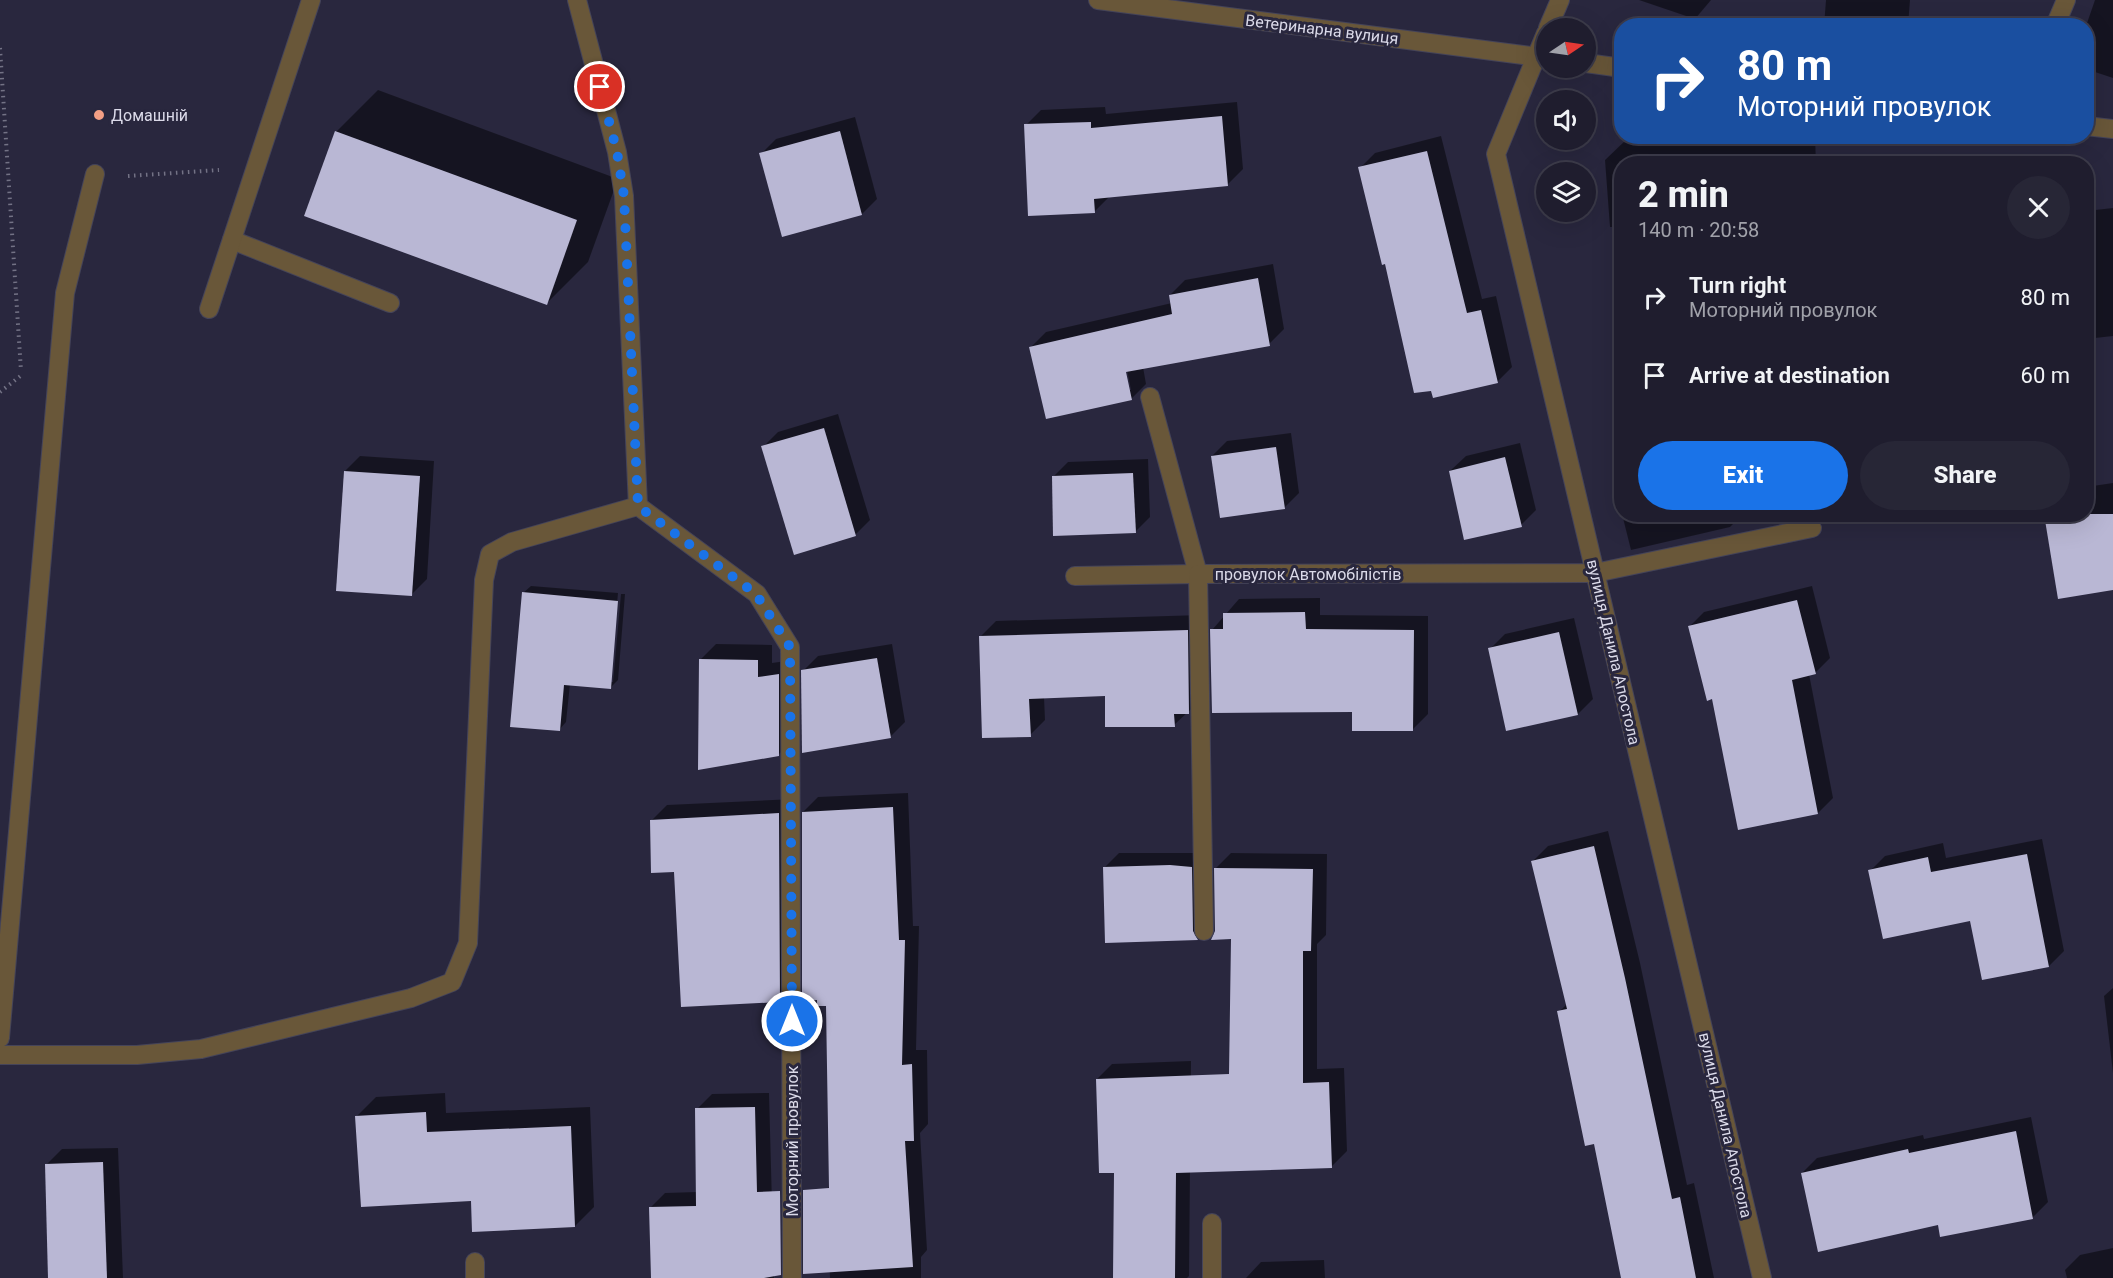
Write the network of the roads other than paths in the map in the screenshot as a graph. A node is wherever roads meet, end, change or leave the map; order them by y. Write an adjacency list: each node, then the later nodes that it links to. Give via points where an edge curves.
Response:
1 (311, 0): 15 (street)
2 (577, 0): 19 (street, via 617,152 624,196)
3 (1098, 0): 8 (street, Ветеринарна вулиця)
4 (1560, 0): 6 (street)
5 (2066, 0): 7 (street)
6 (1552, 18)
7 (2058, 18)
8 (1536, 56)
9 (1596, 64): 10 (street)
10 (1614, 67)
11 (1536, 68): 21 (street, вулиця Данила Апостола, via 1496,154)
12 (2094, 127): 13 (street)
13 (2113, 129)
14 (95, 174): 25 (street, via 65,292)
15 (232, 240): 16 (street); 17 (street)
16 (390, 303)
17 (209, 309)
18 (1150, 398): 22 (street)
19 (638, 506): 26 (street, via 512,542 490,554 484,580 468,943 452,982 411,998 201,1049 137,1055); 28 (street, Моторний провулок, via 756,594 790,647)
20 (1812, 528): 21 (street, провулок Автомобілістів)
21 (1595, 573): 22 (street, провулок Автомобілістів); 30 (street, вулиця Данила Апостола)
22 (1198, 574): 23 (street); 24 (street, провулок Автомобілістів)
23 (1075, 576)
24 (1204, 931)
25 (0, 1038)
26 (0, 1055)
27 (1212, 1223): 29 (street)
28 (792, 1278)
29 (1212, 1278)
30 (1762, 1278)

